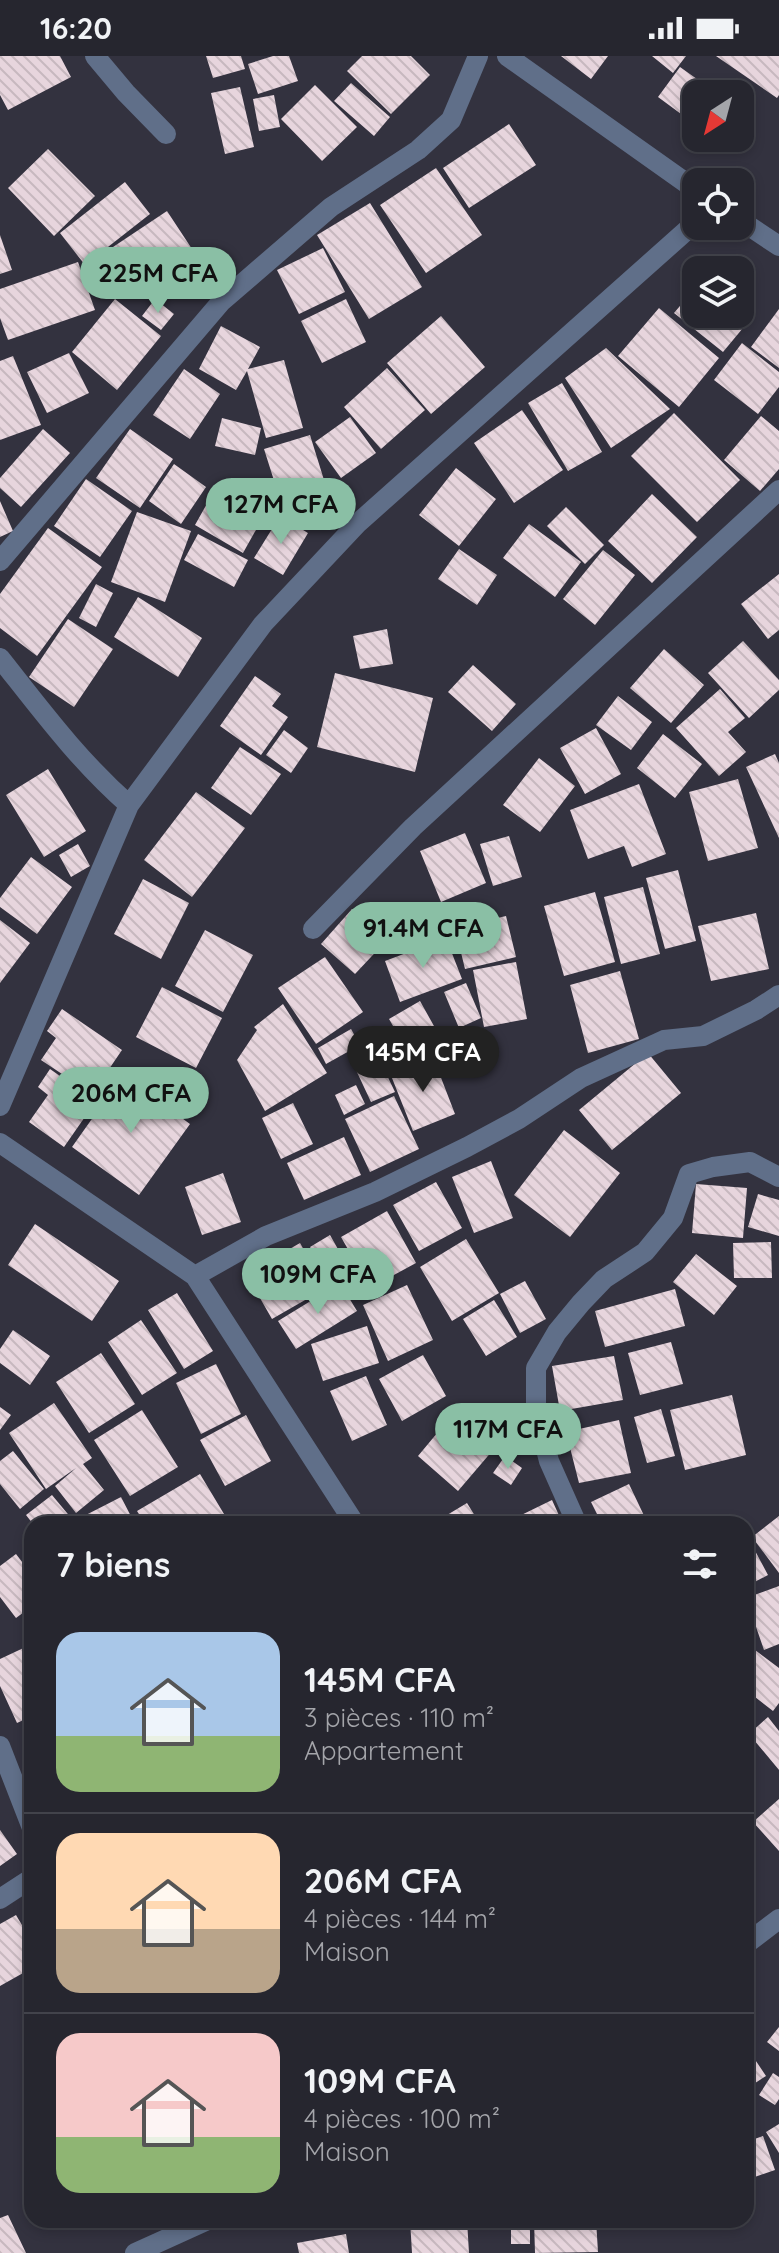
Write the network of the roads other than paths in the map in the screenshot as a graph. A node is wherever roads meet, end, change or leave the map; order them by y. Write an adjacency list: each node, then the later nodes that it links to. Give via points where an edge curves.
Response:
1 (95, 56): 4 (street)
2 (478, 56): 10 (street, via 451,120 418,150 331,207 221,302)
3 (507, 56): 5 (street)
4 (166, 134)
5 (682, 180)
6 (754, 229): 8 (street)
7 (682, 234): 12 (street, via 358,523 263,624)
8 (779, 246)
9 (779, 490): 13 (street, via 413,827)
10 (0, 561)
11 (0, 658): 12 (street, via 49,723)
12 (129, 805): 15 (street)
13 (313, 929)
14 (779, 995): 18 (street, via 703,1036 664,1040 581,1078 467,1147 266,1236)
15 (0, 1106)
16 (2, 1148): 18 (street)
17 (779, 1177): 20 (street, via 750,1162 689,1174 673,1218 645,1252 604,1279 557,1332 536,1368 536,1411 549,1461)
18 (195, 1276): 19 (street)
19 (350, 1516)
20 (573, 1516)
21 (0, 1746): 22 (street)
22 (24, 1808)
23 (24, 1883): 24 (street)
24 (0, 1899)
25 (779, 1919): 26 (street)
26 (754, 1938)
27 (190, 2228): 28 (street)
28 (135, 2253)

